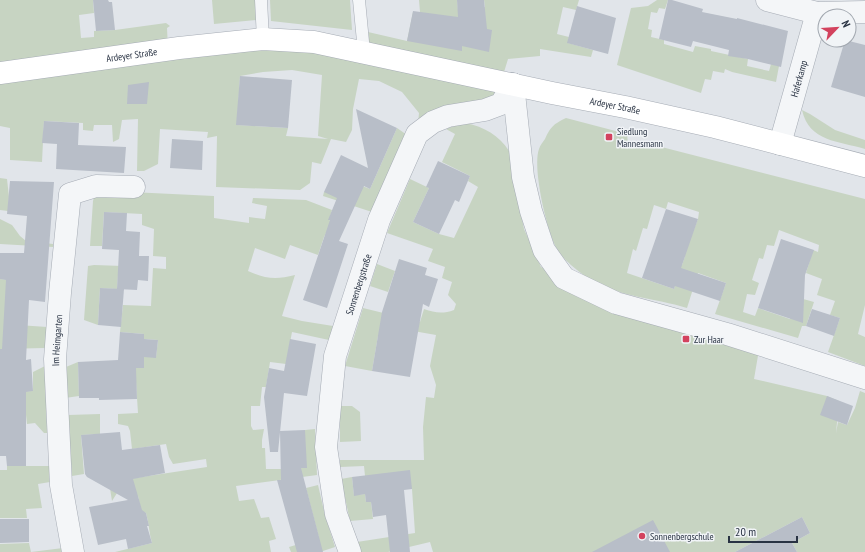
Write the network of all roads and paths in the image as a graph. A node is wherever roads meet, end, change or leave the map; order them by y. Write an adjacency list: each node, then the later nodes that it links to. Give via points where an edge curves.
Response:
1 (261, 0): 5 (lane)
2 (360, 0): 6 (lane)
3 (767, 0): 4 (street)
4 (817, 13): 9 (street, Haferkamp)
5 (263, 39): 6 (main road, Ardeyer Straße, via 314,42); 7 (main road, Ardeyer Straße)
6 (364, 52): 8 (main road, Ardeyer Straße)
7 (0, 73)
8 (513, 84): 9 (main road, Ardeyer Straße, via 626,107); 12 (street, via 523,177 531,211 544,250 564,278 616,303 721,332); 14 (street, Sonnenbergstraße, via 501,104 485,110 448,116 433,122 417,134 380,220 335,356 326,447 336,514)
9 (780, 144): 10 (main road, Ardeyer Straße)
10 (865, 166)
11 (134, 187): 13 (street, Im Heimgarten, via 96,186 70,194 55,359 60,485)
12 (865, 378)
13 (73, 552)
14 (350, 552)

